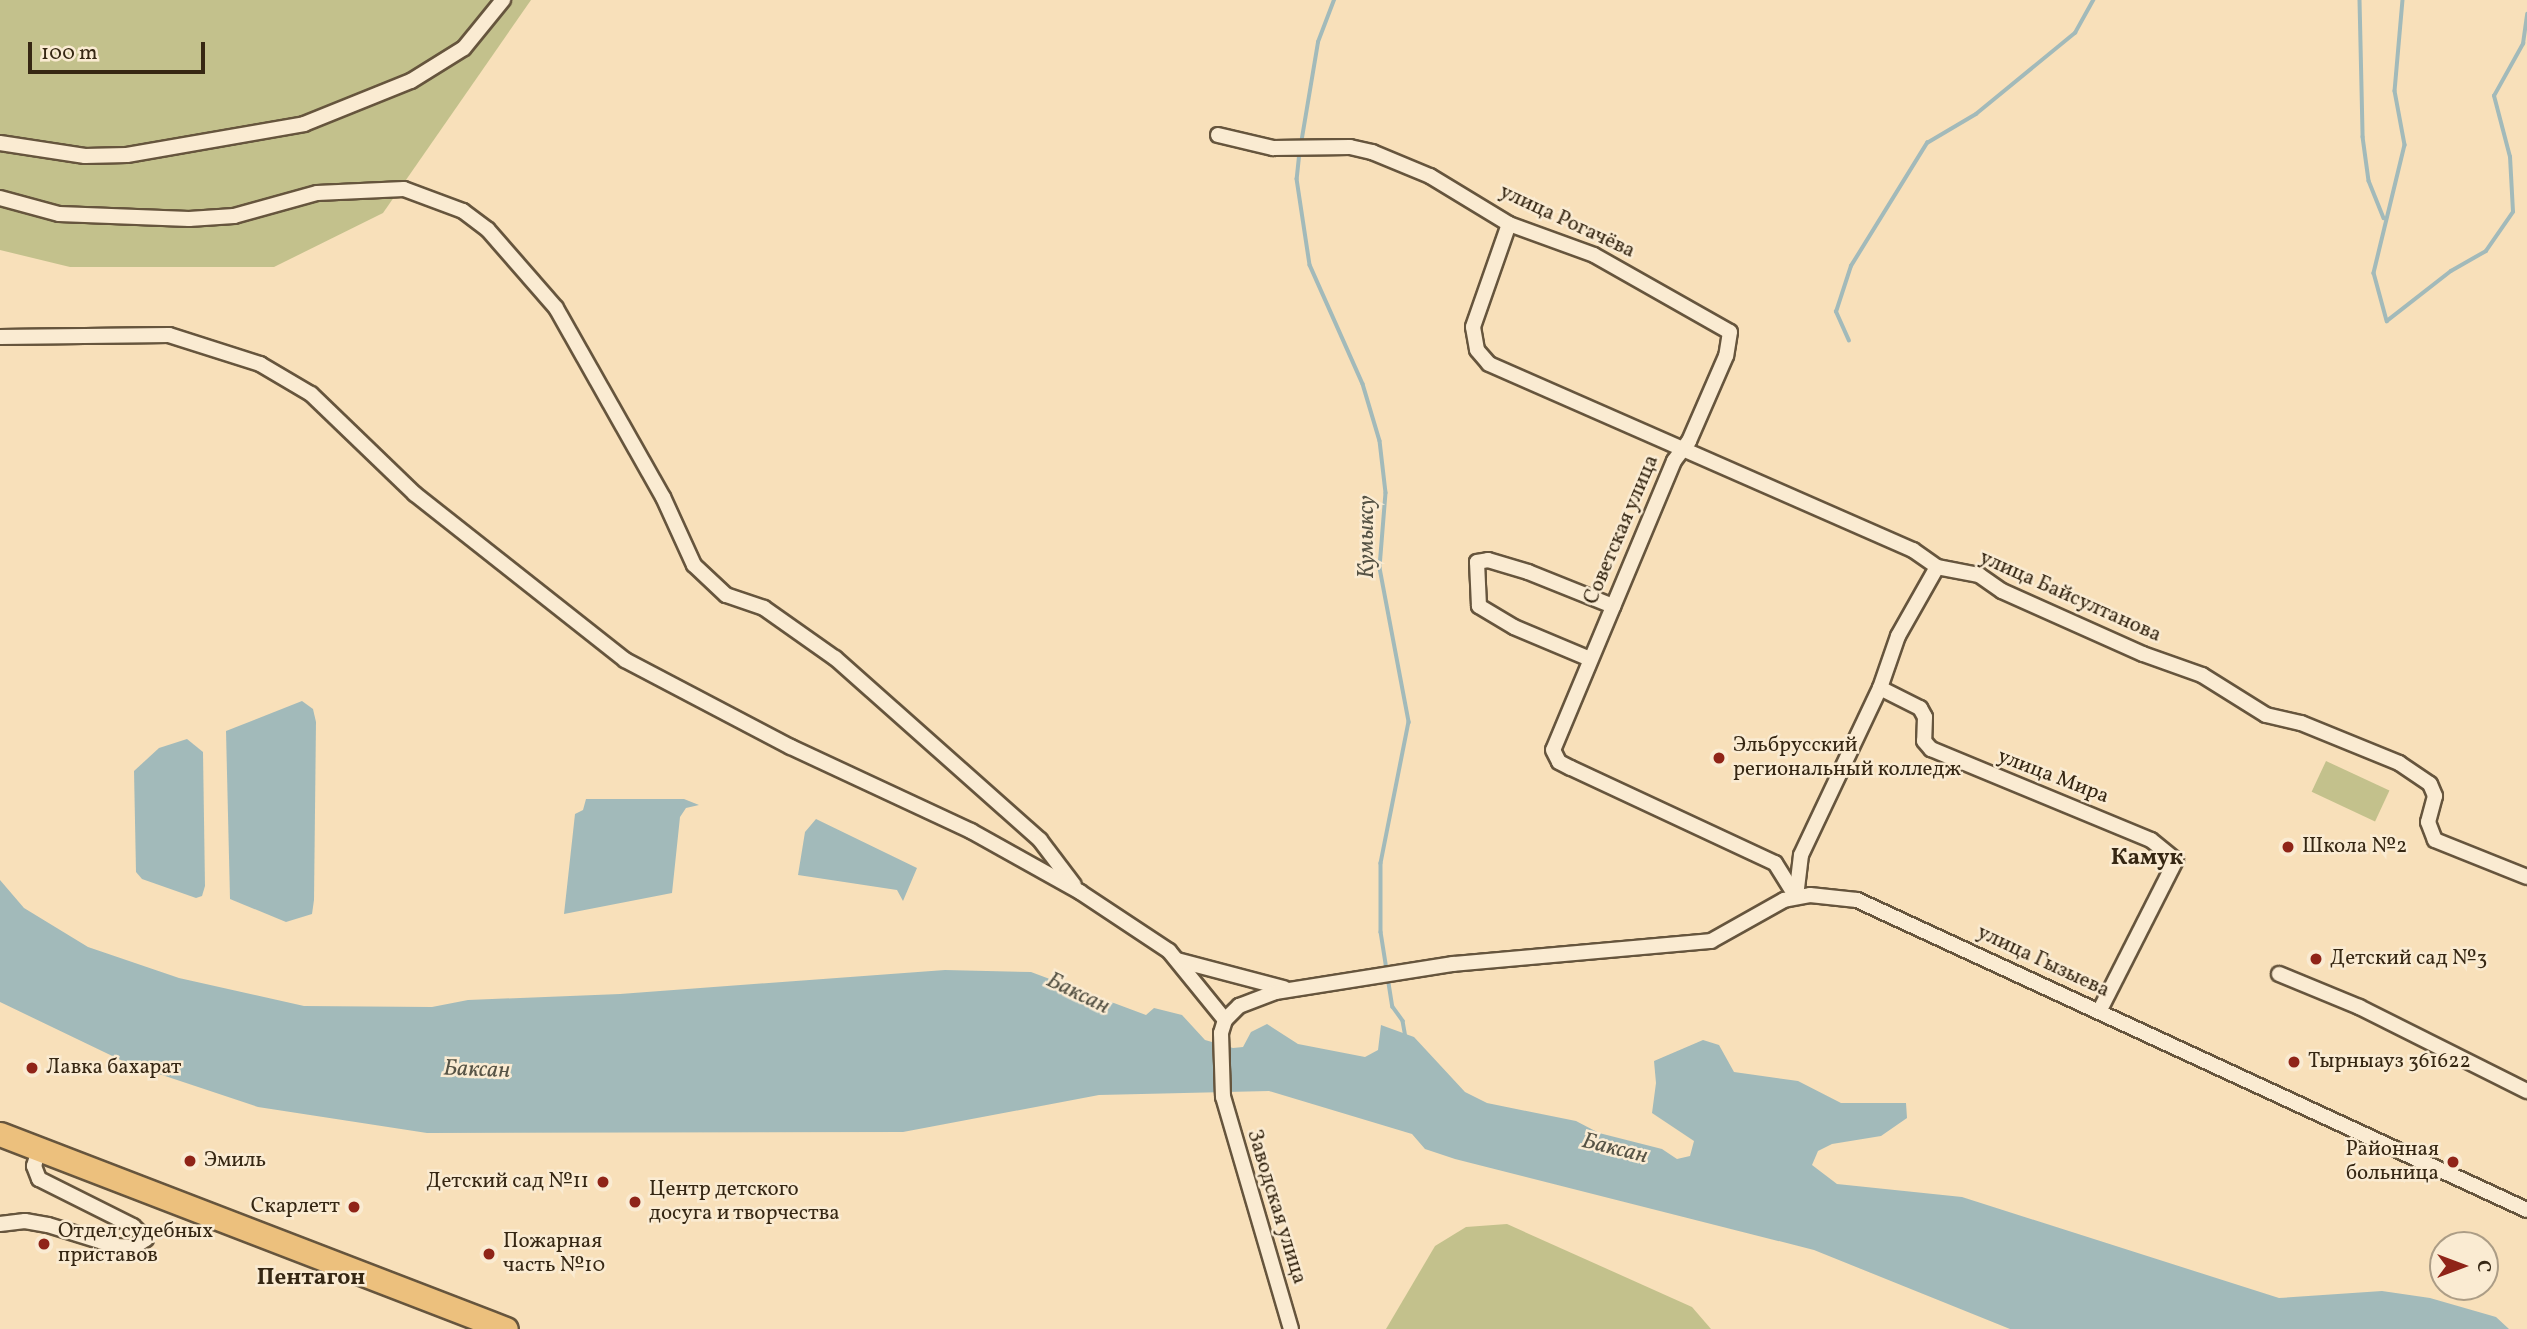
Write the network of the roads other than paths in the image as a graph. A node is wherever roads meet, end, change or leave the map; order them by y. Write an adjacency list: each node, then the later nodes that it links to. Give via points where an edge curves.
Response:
1 (503, 0): 3 (street, via 464,48 411,81 304,124 127,155 74,155)
2 (1218, 135): 5 (street, улица Рогачёва, via 1273,148 1350,147 1372,152 1430,176)
3 (0, 143)
4 (0, 198): 14 (street, via 59,214 188,219 234,216 317,193 404,189 463,211 488,230 556,308 663,497 694,565 726,595 764,608 835,658 1040,840)
5 (1509, 224): 6 (street, улица Рогачёва, via 1594,254); 8 (street, улица Байсултанова, via 1473,327 1482,357 1507,374)
6 (1724, 327): 8 (street, Советская улица, via 1732,336 1726,356 1689,441)
7 (0, 337): 14 (street, via 169,335 260,364 312,394 415,494 625,660 791,747 971,831)
8 (1679, 450): 9 (street, улица Байсултанова, via 1913,550); 10 (street, Советская улица)
9 (1937, 567): 12 (street, via 1898,636); 13 (street, улица Байсултанова, via 1979,575 2002,591 2202,675 2266,715 2301,723 2399,763 2430,784 2435,796 2428,822 2435,840)
10 (1613, 606): 11 (street, Советская улица); 11 (street, via 1528,572 1488,560 1478,562 1479,606 1514,627)
11 (1590, 659): 15 (street, Советская улица, via 1559,728 1555,755 1571,768 1775,863)
12 (1880, 688): 15 (street, via 1801,855); 19 (street, улица Мира, via 1920,708 1925,717 1924,741 1931,749 2151,840 2176,860)
13 (2527, 877)
14 (1080, 892): 16 (street, via 1149,935)
15 (1796, 897): 18 (street, via 1711,941 1483,960); 19 (street, улица Гызыева, via 1826,894 1857,900)
16 (1177, 960): 18 (street); 20 (street)
17 (2279, 974): 21 (street, via 2369,1012)
18 (1291, 989): 20 (street, via 1247,1001)
19 (2100, 1010): 24 (street, улица Гызыева)
20 (1223, 1027): 27 (street, Заводская улица, via 1223,1097)
21 (2527, 1091)
22 (0, 1134): 23 (main road)
23 (39, 1150): 25 (street, via 34,1166 39,1179 133,1226 146,1239 134,1247 116,1246 48,1225 25,1221); 26 (main road)
24 (2527, 1210)
25 (0, 1224)
26 (506, 1329)
27 (1292, 1329)

